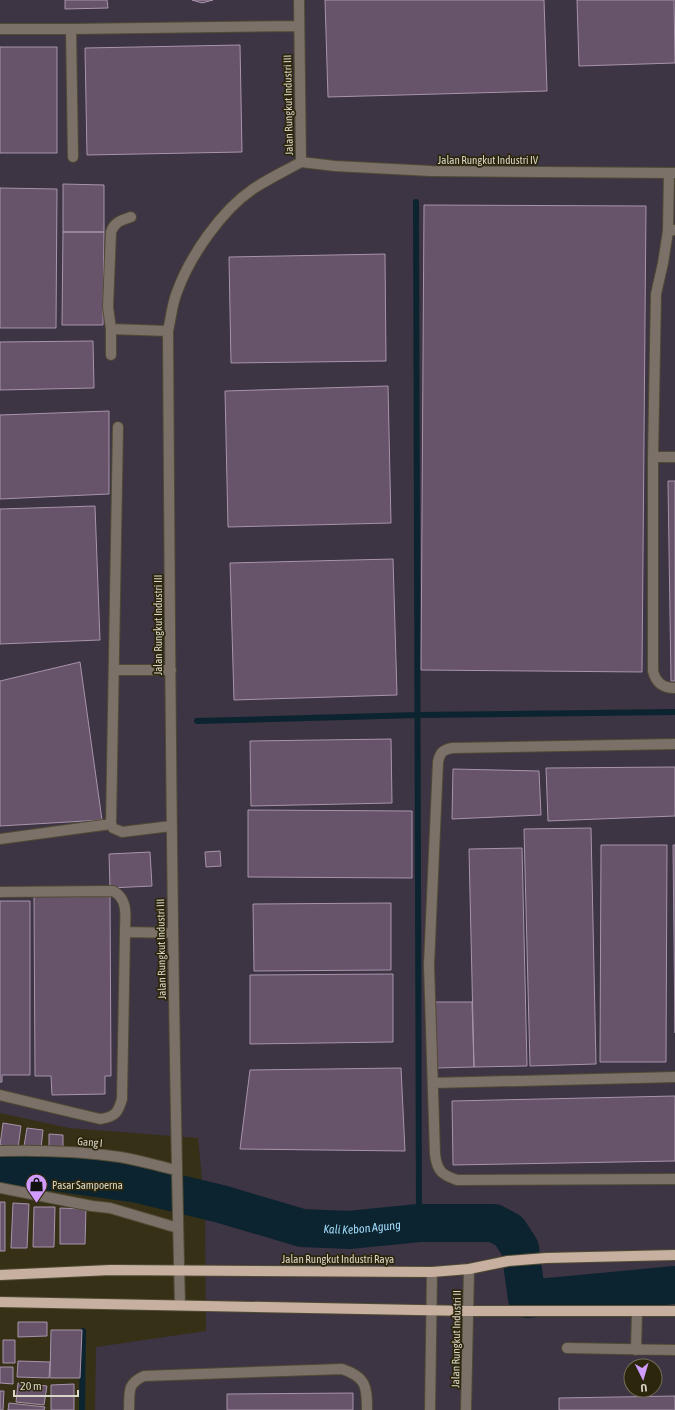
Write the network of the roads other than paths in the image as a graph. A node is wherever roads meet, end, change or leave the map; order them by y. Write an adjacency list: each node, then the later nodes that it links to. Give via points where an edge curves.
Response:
1 (299, 0): 2 (street, Jalan Rungkut Industri III)
2 (300, 26): 4 (street); 6 (street, Jalan Rungkut Industri III)
3 (0, 29): 4 (street)
4 (71, 29): 5 (street)
5 (73, 157)
6 (301, 162): 7 (street, Jalan Rungkut Industri IV, via 431,171); 11 (street, Jalan Rungkut Industri III, via 252,190 206,236 176,293)
7 (672, 173): 9 (street)
8 (131, 217): 10 (street, via 118,222 111,232 108,307)
9 (671, 230): 15 (street, via 656,294)
10 (111, 329): 11 (street); 12 (street)
11 (168, 331): 17 (street, Jalan Rungkut Industri III)
12 (111, 355)
13 (118, 427): 16 (street)
14 (675, 457): 15 (street)
15 (653, 458): 18 (street, via 653,671 660,684 666,688)
16 (114, 670): 17 (street); 20 (street)
17 (170, 670): 21 (street, Jalan Rungkut Industri III)
18 (675, 688)
19 (675, 744): 27 (street, via 452,748 440,753 429,965)
20 (111, 824): 21 (street, via 113,828 122,832); 22 (street)
21 (171, 826): 25 (street, Jalan Rungkut Industri III)
22 (0, 839)
23 (0, 892): 24 (street, via 113,891 120,895 125,905)
24 (125, 932): 25 (street); 28 (street, via 122,1099 116,1114 100,1119)
25 (173, 933): 30 (street, Jalan Rungkut Industri III)
26 (675, 1077): 27 (street)
27 (433, 1083): 31 (street, via 436,1164 440,1171 457,1180)
28 (0, 1095)
29 (0, 1151): 30 (street, Gang I, via 38,1150 120,1157)
30 (176, 1170): 33 (street, Jalan Rungkut Industri III)
31 (675, 1179)
32 (0, 1188): 33 (street, via 110,1208)
33 (178, 1226): 36 (street, Jalan Rungkut Industri III)
34 (675, 1255): 35 (main road, Jalan Rungkut Industri Raya, via 546,1258 508,1261)
35 (469, 1269): 37 (main road, Jalan Rungkut Industri Raya); 42 (street, Jalan Rungkut Industri II)
36 (180, 1270): 37 (main road, Jalan Rungkut Industri Raya); 38 (main road, Jalan Rungkut Industri Raya); 40 (street, Jalan Rungkut Industri III)
37 (432, 1272): 41 (street)
38 (0, 1275)
39 (0, 1302): 40 (main road)
40 (180, 1305): 41 (main road)
41 (432, 1310): 42 (main road); 50 (street)
42 (469, 1311): 43 (main road); 51 (street, Jalan Rungkut Industri II)
43 (637, 1311): 44 (main road); 46 (street)
44 (675, 1311)
45 (567, 1348): 46 (street)
46 (636, 1350): 47 (street)
47 (675, 1350)
48 (130, 1410): 49 (street, via 132,1383 144,1376 342,1369 360,1377 364,1384)
49 (366, 1410)
50 (430, 1410)
51 (466, 1410)

